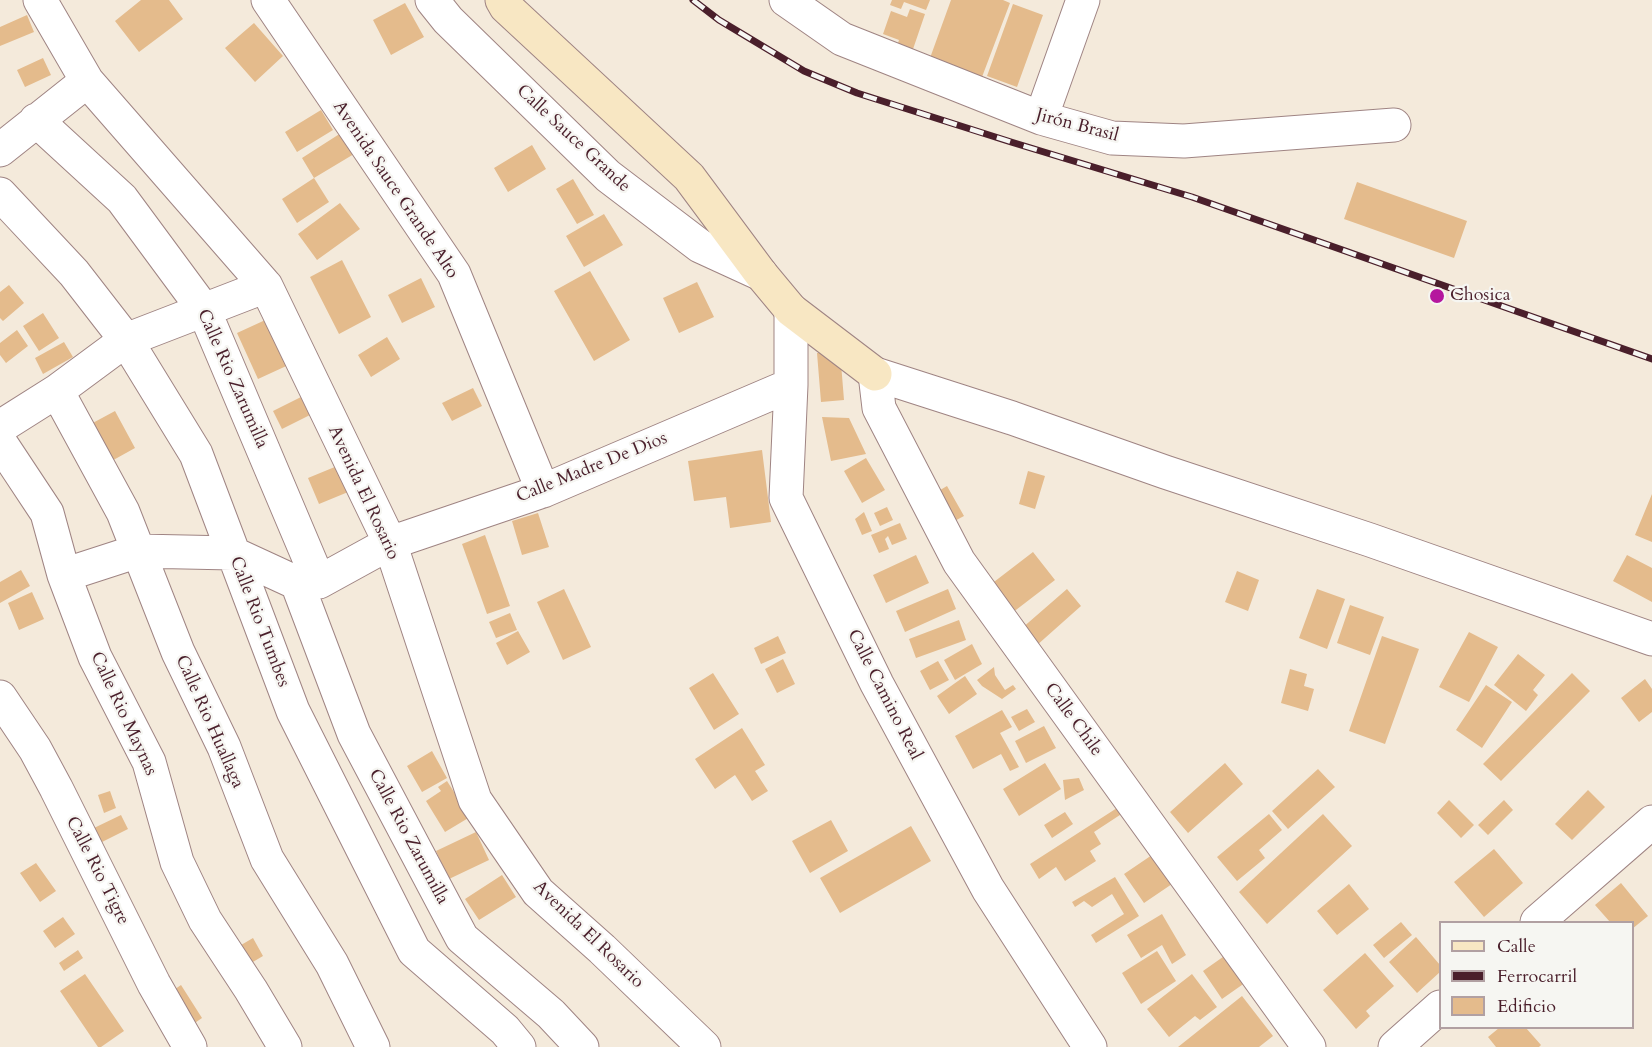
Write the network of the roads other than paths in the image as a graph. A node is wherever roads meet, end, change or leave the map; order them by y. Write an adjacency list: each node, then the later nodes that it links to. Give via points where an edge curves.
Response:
1 (40, 0): 7 (street, Avenida El Rosario)
2 (268, 0): 23 (street, Avenida Sauce Grande Alto, via 454,274)
3 (432, 0): 13 (street, Calle Sauce Grande, via 608,176 700,246)
4 (502, 0): 13 (street, via 689,177)
5 (786, 0): 8 (street, Jirón Brasil, via 842,39)
6 (1083, 0): 8 (street)
7 (87, 81): 9 (street); 14 (street, Avenida El Rosario)
8 (1041, 118): 10 (street, Jirón Brasil, via 1112,138 1184,141)
9 (36, 120): 11 (street); 15 (street, Calle Rio Zarumilla, via 122,199)
10 (1394, 126)
11 (0, 150)
12 (0, 194): 17 (street, Calle Rio Tumbes, via 74,273)
13 (761, 274): 16 (street)
14 (266, 286): 15 (street); 24 (street, Avenida El Rosario)
15 (204, 310): 17 (street); 28 (street, Calle Rio Zarumilla)
16 (791, 310): 18 (street); 19 (street, Calle Camino Real)
17 (126, 340): 20 (street); 26 (street, Calle Rio Tumbes, via 196,454)
18 (875, 374): 29 (street); 41 (street, Calle Chile, via 879,408 959,562)
19 (791, 385): 23 (street, Calle Madre De Dios); 40 (street, Calle Camino Real, via 786,498 877,684 988,889)
20 (57, 391): 21 (street); 25 (street, Calle Rio Huallaga, via 123,512)
21 (0, 427)
22 (0, 442): 27 (street, Calle Rio Maynas, via 47,513)
23 (543, 491): 24 (street, Calle Madre De Dios)
24 (390, 543): 28 (street, Calle Madre De Dios); 39 (street, Avenida El Rosario, via 475,800 538,892)
25 (138, 551): 26 (street); 27 (street); 36 (street, Calle Rio Huallaga, via 178,652 224,747 267,860 332,964)
26 (232, 554): 28 (street); 37 (street, Calle Rio Tumbes, via 293,711 414,951 505,1030)
27 (64, 575): 35 (street, Calle Rio Maynas, via 95,657 149,762 177,862 205,920)
28 (308, 583): 38 (street, Calle Rio Zarumilla, via 354,734 462,938 551,1014)
29 (1652, 639)
30 (0, 697): 34 (street, Calle Rio Tigre, via 35,749)
31 (1652, 822): 32 (street)
32 (1538, 921)
33 (1439, 1008): 42 (street)
34 (190, 1047)
35 (285, 1047)
36 (373, 1047)
37 (519, 1047)
38 (582, 1047)
39 (704, 1047)
40 (1090, 1047)
41 (1310, 1047)
42 (1395, 1047)

